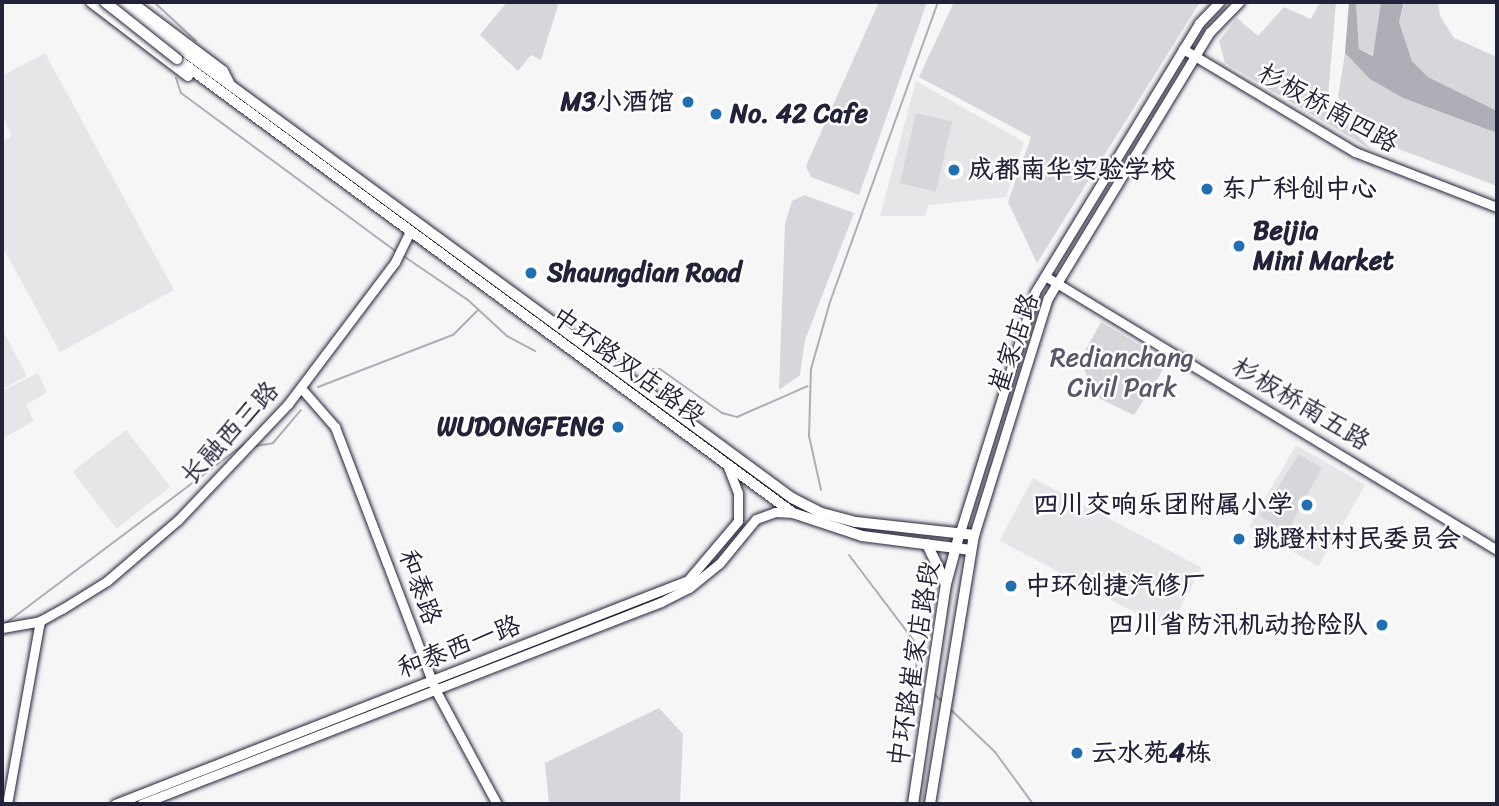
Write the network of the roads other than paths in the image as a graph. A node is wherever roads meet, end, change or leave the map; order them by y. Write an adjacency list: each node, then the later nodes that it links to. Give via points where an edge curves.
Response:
1 (91, 2): 11 (main road, via 188,76)
2 (105, 2): 8 (main road, bridge)
3 (117, 2): 8 (main road)
4 (131, 2): 10 (main road, via 223,71)
5 (1219, 2): 7 (street, 崔家店路)
6 (1239, 2): 9 (street, 崔家店路, via 1210,32)
7 (1183, 49): 9 (street, 杉板桥南四路); 14 (street, 崔家店路)
8 (179, 55): 10 (main road); 11 (main road)
9 (1195, 57): 12 (street, 杉板桥南四路, via 1355,152); 15 (street, 崔家店路)
10 (231, 85): 19 (main road, 中环路双店路段, via 792,498 822,513 856,522)
11 (222, 96): 13 (main road, 中环路双店路段)
12 (1497, 207)
13 (409, 233): 16 (street, 长融西三路, via 395,262); 17 (main road, 中环路双店路段)
14 (1045, 276): 15 (street, 杉板桥南五路); 19 (street, 崔家店路, via 1035,292)
15 (1058, 282): 20 (street, 崔家店路, via 1048,298); 24 (street, 杉板桥南五路)
16 (301, 388): 26 (street, 长融西三路, via 142,552 107,581); 28 (street, 和泰路, via 335,427)
17 (725, 462): 18 (main road, 中环路双店路段); 28 (street, 和泰西一路, via 736,485 738,522 688,580)
18 (793, 513): 21 (main road, 中环路双店路段, via 862,536); 28 (street, 和泰西一路, via 775,512 756,519 719,564 689,589)
19 (960, 532): 20 (main road, 中环路双店路段); 22 (main road, 中环路崔家店路段)
20 (974, 536): 23 (main road, 中环路崔家店路段)
21 (927, 544): 22 (main road, 中环路双店路段); 25 (main road)
22 (955, 547): 23 (main road, 中环路双店路段); 25 (main road, 中环路崔家店路段)
23 (971, 550): 34 (main road, 中环路崔家店路段)
24 (1497, 550)
25 (946, 584): 33 (main road, 中环路崔家店路段)
26 (40, 621): 27 (street, 长融西三路); 29 (street)
27 (6, 628)
28 (433, 685): 30 (street, 和泰西一路); 31 (street); 32 (street, 和泰路)
29 (7, 804)
30 (115, 804)
31 (141, 804)
32 (497, 804)
33 (913, 804)
34 (930, 804)

